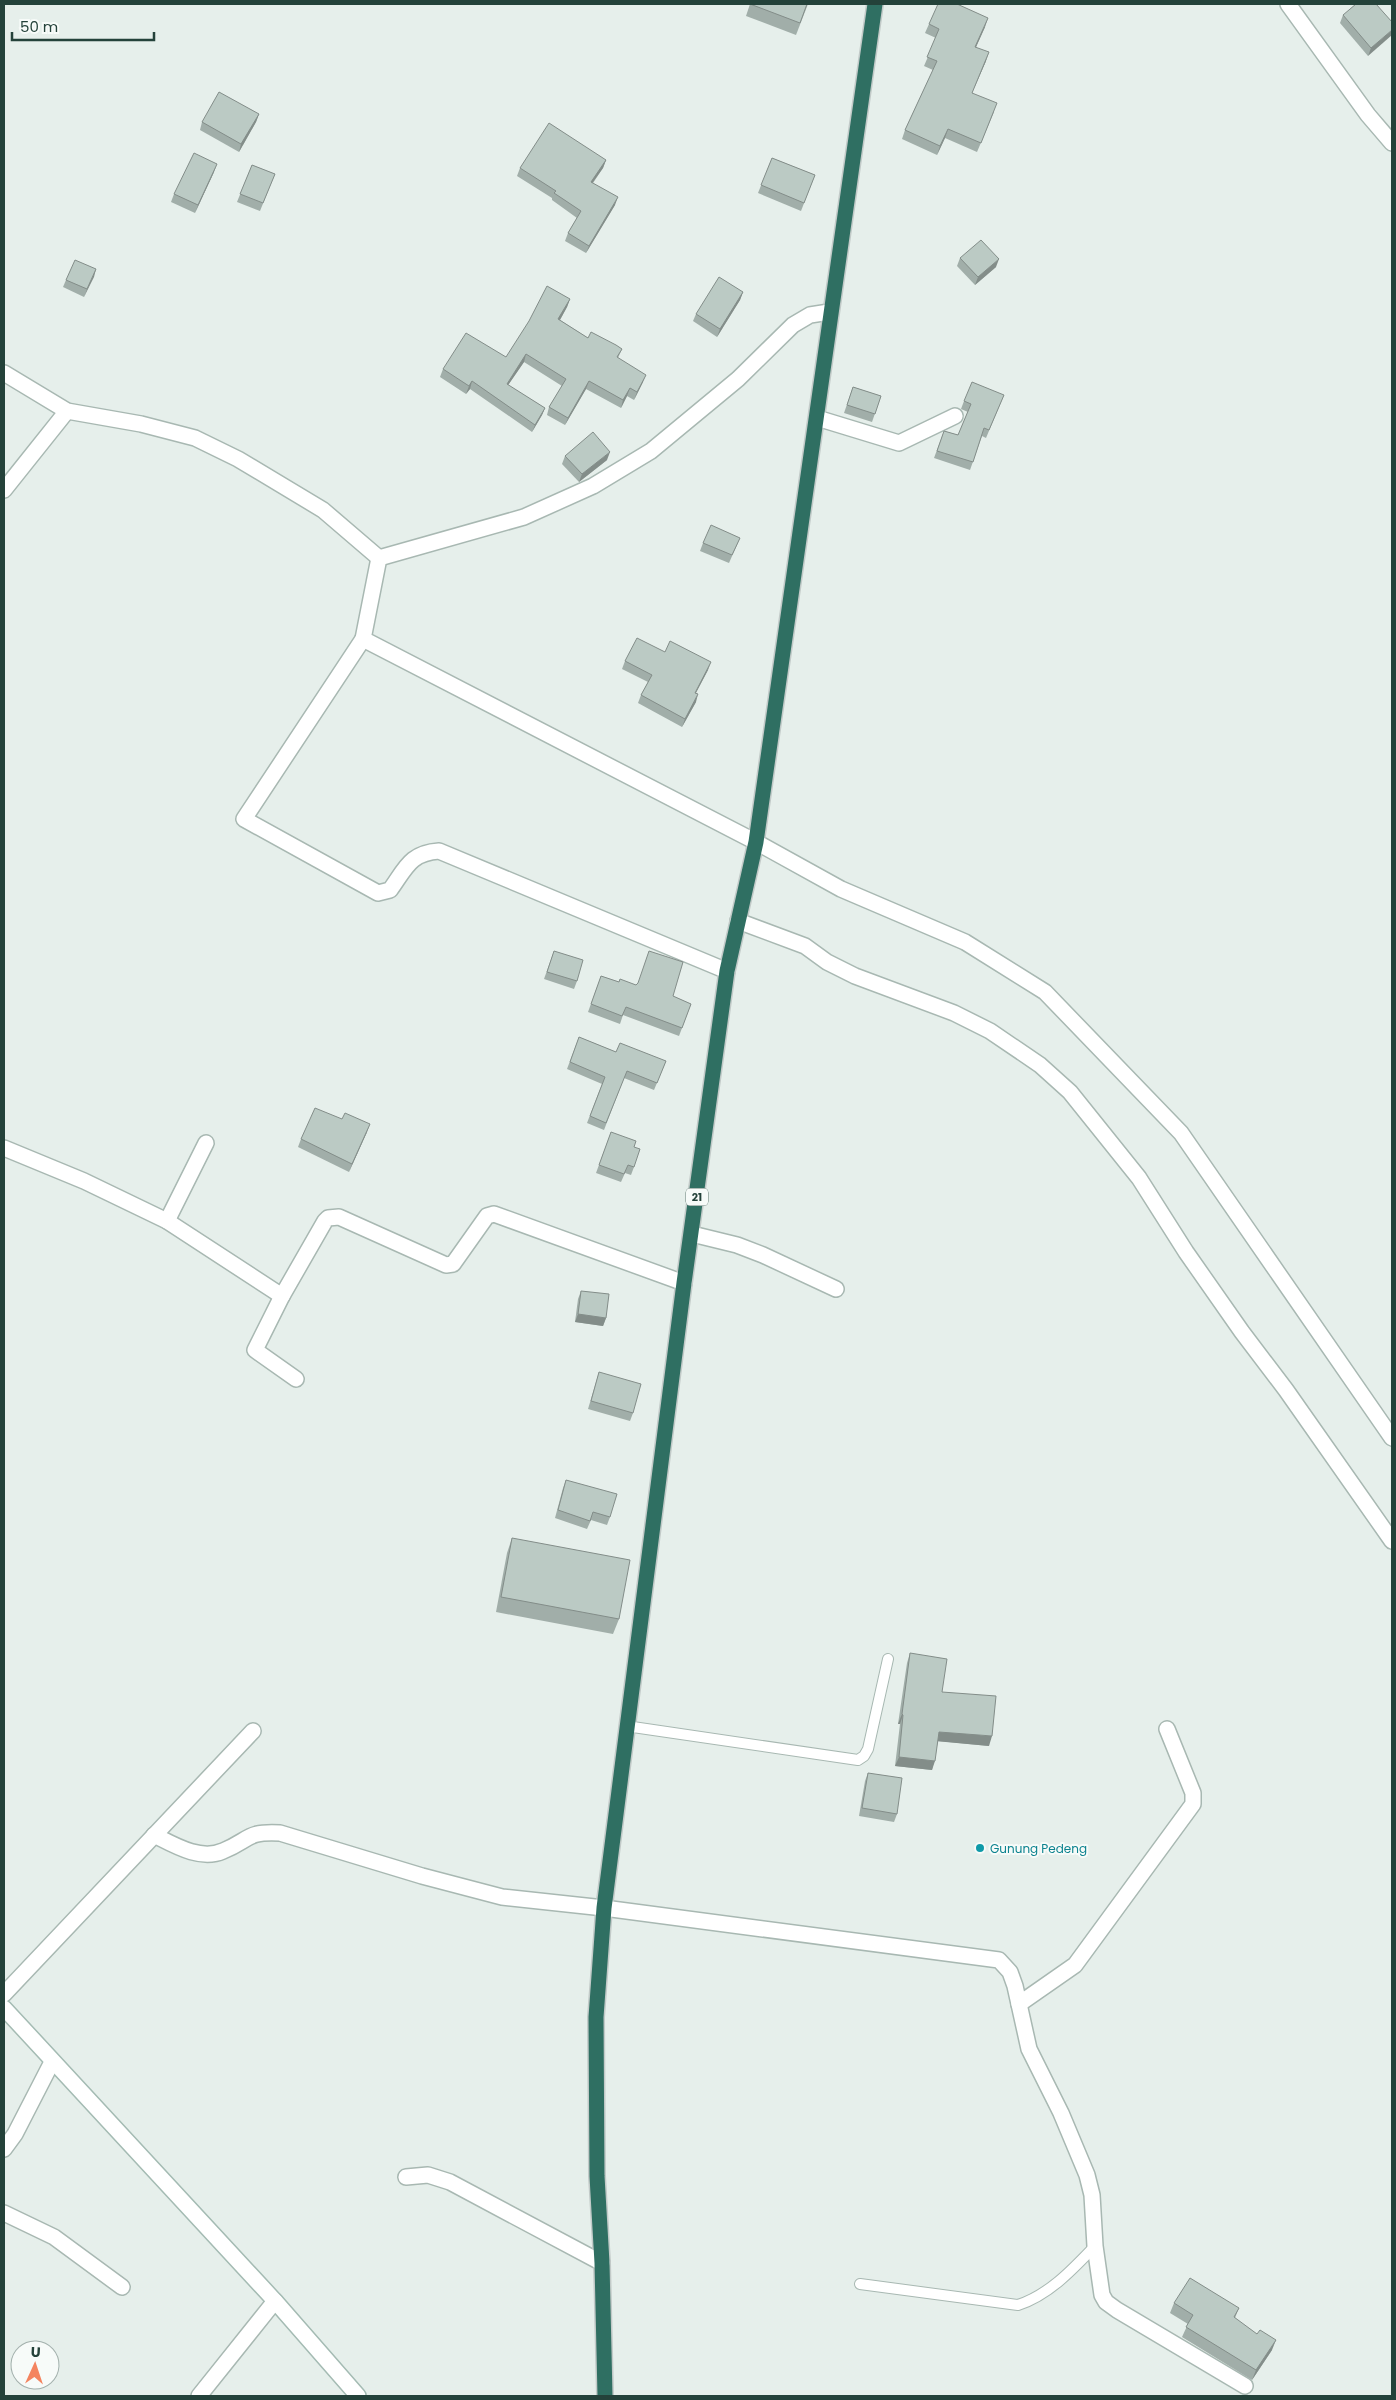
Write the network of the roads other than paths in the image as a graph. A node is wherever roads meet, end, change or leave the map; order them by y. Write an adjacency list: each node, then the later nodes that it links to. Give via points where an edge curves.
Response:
1 (875, 4): 4 (highway, 21)
2 (1288, 4): 3 (street)
3 (1390, 137)
4 (829, 312): 8 (highway, 21); 10 (street, via 810,315 793,325 738,379 658,445 593,486 524,517)
5 (4, 373): 6 (street)
6 (67, 411): 9 (street); 10 (street, via 141,424 195,438 238,459 323,510)
7 (955, 416): 8 (street, via 900,443)
8 (817, 418): 12 (highway, 21)
9 (4, 490)
10 (379, 558): 11 (street)
11 (363, 639): 12 (street); 14 (street, via 244,819 378,893 390,890 413,858 425,852 439,852)
12 (756, 842): 13 (highway, 21); 23 (street, via 841,889 965,942 1045,992 1181,1133)
13 (738, 921): 14 (highway, 21); 24 (street, via 805,946 855,976 954,1013 990,1031 1040,1065 1070,1092 1139,1178 1236,1324)
14 (727, 971): 18 (highway, 21)
15 (206, 1143): 17 (street)
16 (4, 1148): 17 (street, via 84,1181)
17 (167, 1221): 21 (street)
18 (692, 1234): 19 (highway, 21); 20 (street, via 737,1245)
19 (684, 1283): 21 (street, via 494,1214 487,1216 459,1258 446,1265 333,1216 325,1221); 26 (highway, 21)
20 (836, 1289)
21 (282, 1296): 22 (street, via 255,1350)
22 (296, 1379)
23 (1392, 1438)
24 (1392, 1541)
25 (888, 1659): 26 (lane, via 868,1749 858,1760)
26 (626, 1726): 30 (highway, 21)
27 (1167, 1729): 32 (street, via 1193,1793 1193,1804 1075,1965)
28 (252, 1731): 29 (street)
29 (154, 1835): 30 (street, via 186,1850 212,1854 248,1835 280,1833 502,1897); 31 (street)
30 (604, 1908): 32 (street, via 992,1957 1005,1965); 39 (highway, 21, via 596,2017)
31 (4, 1994)
32 (1019, 2004): 38 (street, via 1029,2049 1087,2175 1092,2195)
33 (4, 2008): 34 (street)
34 (52, 2062): 35 (street, via 16,2134); 42 (street)
35 (4, 2149)
36 (406, 2177): 39 (street, via 428,2175 450,2182)
37 (4, 2214): 41 (street, via 54,2237)
38 (1095, 2246): 40 (lane, via 1036,2299 1018,2305); 43 (street, via 1102,2295 1106,2302)
39 (602, 2263): 46 (highway, 21)
40 (860, 2284)
41 (122, 2286)
42 (276, 2301): 44 (street); 45 (street)
43 (1245, 2386)
44 (199, 2396)
45 (358, 2396)
46 (605, 2396)

